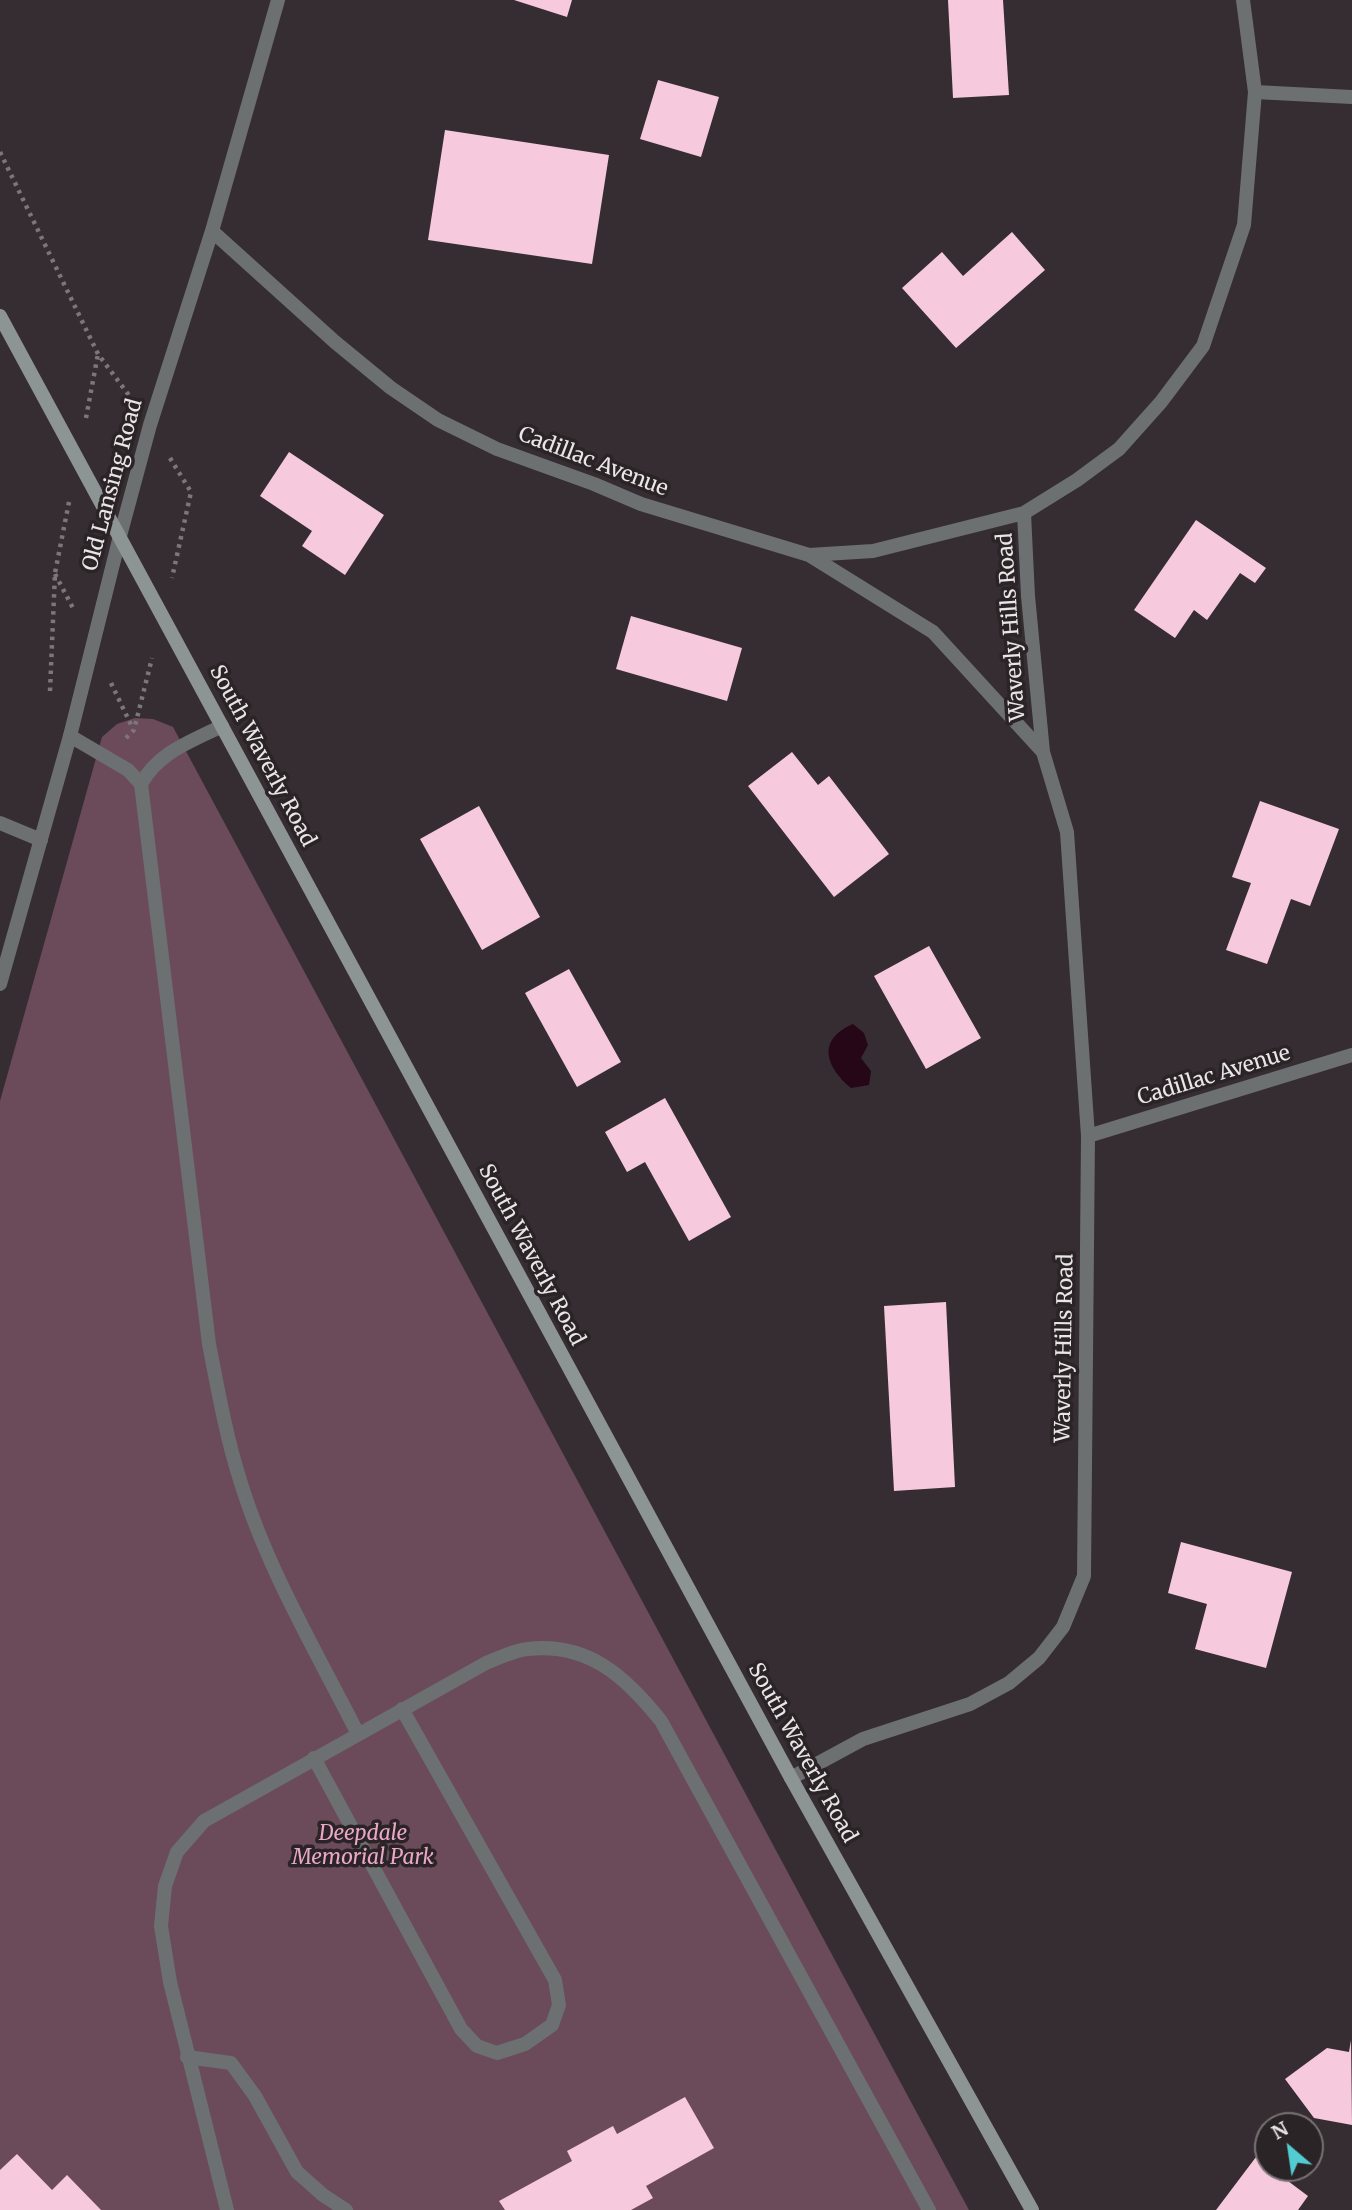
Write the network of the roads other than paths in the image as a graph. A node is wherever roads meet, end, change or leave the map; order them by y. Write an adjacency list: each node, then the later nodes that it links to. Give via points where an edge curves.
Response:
1 (278, 0): 5 (street, Old Lansing Road)
2 (1243, 0): 3 (street, Waverly Hills Road)
3 (1255, 92): 4 (street); 7 (street, Waverly Hills Road, via 1244,225 1203,346 1119,449)
4 (1352, 97)
5 (212, 231): 8 (street, Old Lansing Road); 9 (street, Cadillac Avenue, via 335,342 439,420 497,449 641,504)
6 (0, 316): 8 (main road, South Waverly Road)
7 (1024, 513): 9 (street, Cadillac Avenue, via 873,551); 12 (street, Waverly Hills Road)
8 (120, 536): 10 (main road, South Waverly Road); 11 (street, Old Lansing Road)
9 (809, 555): 12 (street, Waverly Hills Road, via 933,632)
10 (222, 726): 13 (street, via 166,755); 22 (main road, South Waverly Road)
11 (70, 736): 13 (street, via 128,770); 15 (street, Old Lansing Road)
12 (1043, 752): 18 (street, Waverly Hills Road, via 1068,832)
13 (141, 784): 20 (street, via 209,1344 223,1417 240,1481 269,1557)
14 (0, 823): 15 (street)
15 (41, 840): 16 (street, Old Lansing Road)
16 (0, 984)
17 (1352, 1055): 18 (street, Cadillac Avenue)
18 (1088, 1136): 22 (street, Waverly Hills Road, via 1084,1576 1063,1628 1039,1658 1009,1683 970,1704 863,1739)
19 (402, 1709): 20 (street); 21 (street, via 555,1980 559,2006 552,2025 525,2044 497,2053 477,2046 461,2029); 26 (street, via 486,1662 527,1649 569,1651 595,1661 639,1693 661,1721)
20 (358, 1734): 21 (street)
21 (314, 1758): 23 (street, via 204,1821 177,1852 165,1886 161,1926)
22 (791, 1778): 27 (main road, South Waverly Road)
23 (187, 2057): 24 (street); 25 (street, via 231,2063 298,2172)
24 (227, 2210)
25 (346, 2210)
26 (929, 2210)
27 (1032, 2210)

